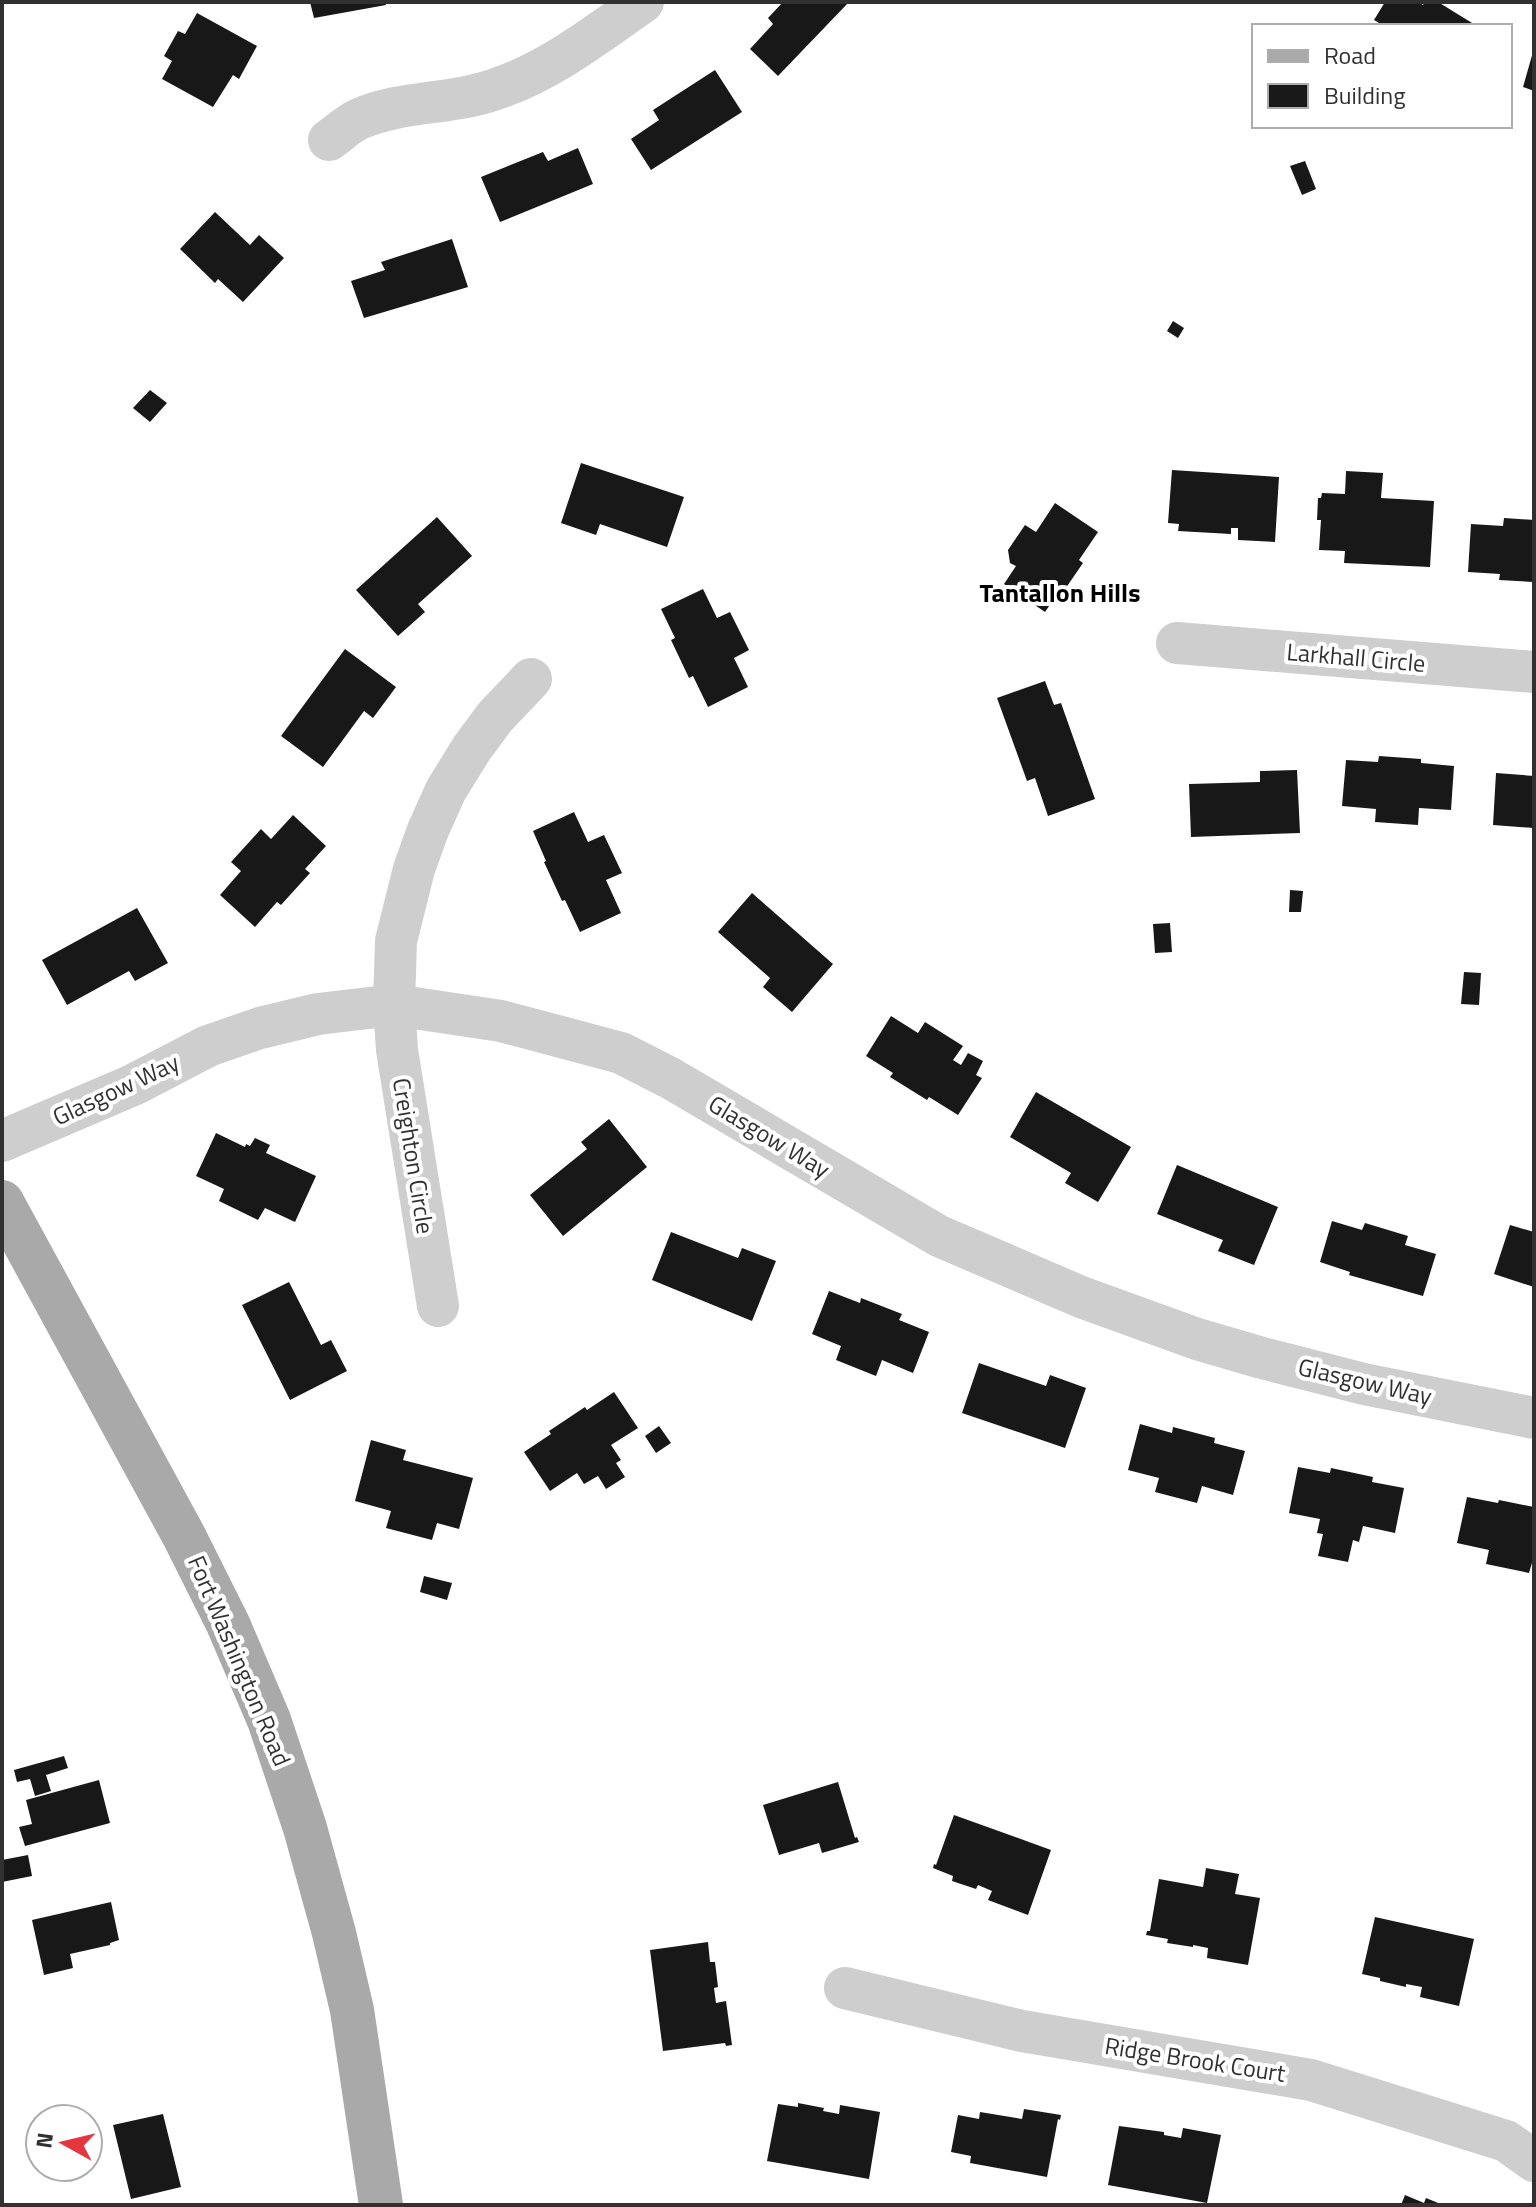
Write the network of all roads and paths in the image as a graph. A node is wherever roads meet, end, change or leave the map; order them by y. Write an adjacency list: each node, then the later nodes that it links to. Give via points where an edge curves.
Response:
1 (643, 2): 2 (street, via 510,84 358,120)
2 (329, 140)
3 (1177, 643): 4 (street, Larkhall Circle)
4 (1534, 672)
5 (531, 679): 6 (street, Creighton Circle, via 472,748 428,830 396,941)
6 (394, 1005): 7 (street, Glasgow Way, via 318,1014 208,1046 133,1085); 9 (street, Creighton Circle, via 404,1104); 10 (street, Glasgow Way, via 501,1021 621,1053 939,1236 1081,1297 1262,1358)
7 (2, 1141)
8 (2, 1202): 13 (main road, Fort Washington Road, via 184,1536 269,1720 305,1828 352,2010)
9 (438, 1306)
10 (1534, 1418)
11 (845, 1988): 12 (street, Ridge Brook Court, via 1022,2031 1311,2080 1506,2141)
12 (1534, 2161)
13 (381, 2205)

